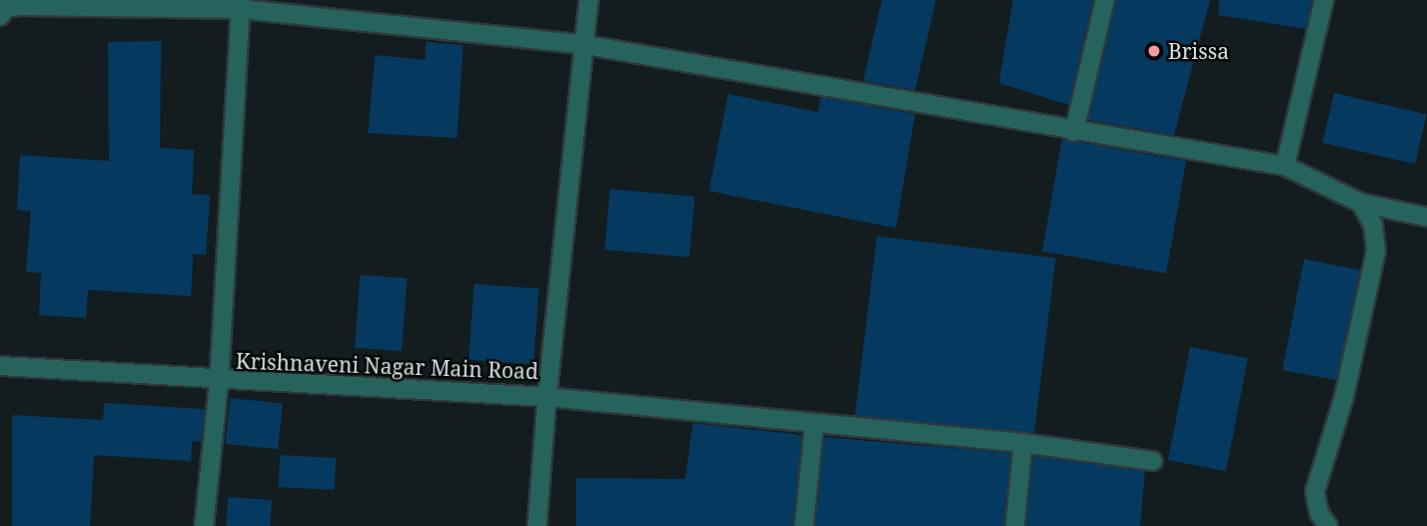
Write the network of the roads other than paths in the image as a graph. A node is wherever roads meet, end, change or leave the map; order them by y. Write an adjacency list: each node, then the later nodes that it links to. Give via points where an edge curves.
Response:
1 (589, 0): 6 (street, Krishnaveni Nagar Main Road)
2 (1105, 0): 7 (street)
3 (1324, 0): 8 (street)
4 (241, 4): 5 (street, via 19,6 5,8); 6 (street); 12 (street)
5 (0, 16)
6 (586, 45): 7 (street); 13 (street, Krishnaveni Nagar Main Road)
7 (1074, 132): 8 (street)
8 (1285, 166): 9 (street)
9 (1361, 203): 10 (street); 21 (street, via 1373,225 1376,251 1344,397 1315,491 1319,513)
10 (1427, 217)
11 (0, 366): 12 (street, Krishnaveni Nagar Main Road)
12 (219, 381): 13 (street, Krishnaveni Nagar Main Road); 17 (street)
13 (547, 397): 14 (street); 18 (street)
14 (814, 425): 15 (street); 19 (street)
15 (1023, 443): 16 (street); 20 (street)
16 (1153, 461)
17 (204, 526)
18 (537, 526)
19 (804, 526)
20 (1015, 526)
21 (1328, 526)

